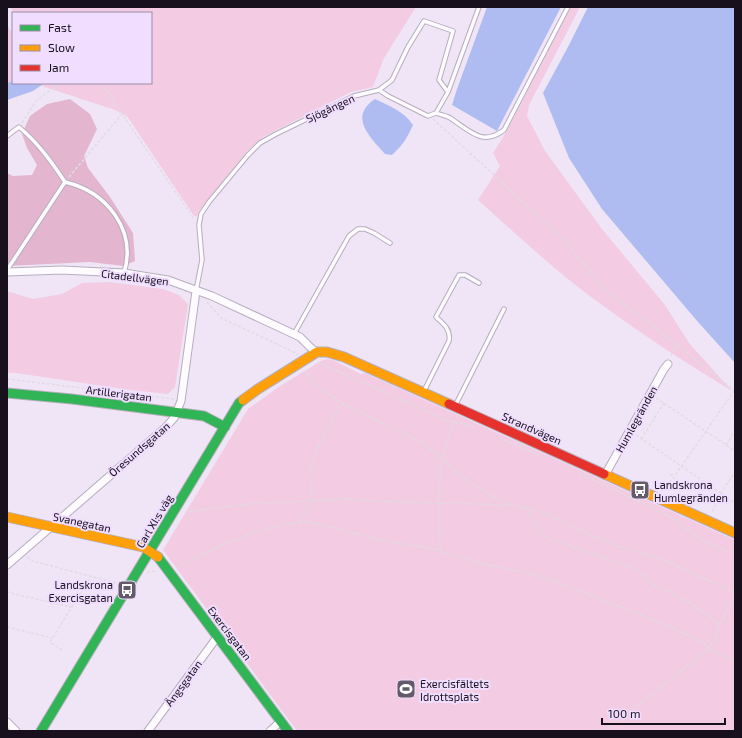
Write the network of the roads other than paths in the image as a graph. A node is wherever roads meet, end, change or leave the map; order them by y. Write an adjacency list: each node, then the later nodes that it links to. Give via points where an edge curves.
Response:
1 (479, 7): 4 (lane)
2 (568, 7): 5 (lane, via 504,130 494,136 482,137 473,134 452,119)
3 (379, 90): 4 (lane, via 392,80 424,21 453,31 438,80); 5 (lane, via 428,116); 12 (lane, Sjögången, via 354,96 276,134 260,143 248,155 208,202 201,214 199,226 202,260)
4 (448, 92): 5 (lane)
5 (436, 113)
6 (7, 136): 7 (lane, via 19,127 49,157)
7 (65, 182): 9 (lane); 10 (lane, via 91,192 106,203 115,214 126,238 128,252)
8 (390, 243): 14 (lane, via 365,230 358,229 349,236)
9 (7, 271): 10 (street, Citadellvägen)
10 (124, 273): 12 (street, Citadellvägen, via 168,280)
11 (479, 283): 17 (lane, via 459,275 436,317 448,330 449,341)
12 (196, 291): 14 (street, Citadellvägen); 20 (street, Öresundsgatan, via 181,400)
13 (504, 309): 19 (lane)
14 (294, 334): 15 (street, Citadellvägen, via 312,349)
15 (316, 356): 17 (street, Strandvägen, via 327,352 344,357); 21 (street, Carl XI:s väg, via 246,397 239,403)
16 (668, 364): 22 (street, Humlegränden)
17 (423, 392): 19 (street, Strandvägen)
18 (7, 393): 20 (street, Artillerigatan)
19 (454, 406): 22 (street, Strandvägen)
20 (177, 412): 21 (street, Artillerigatan, via 204,416); 24 (street, Öresundsgatan, via 165,428)
21 (224, 427): 26 (street, Carl XI:s väg)
22 (605, 475): 25 (street, Strandvägen)
23 (7, 517): 24 (street, Svanegatan)
24 (49, 527): 26 (street, Svanegatan, via 143,547); 27 (street, Öresundsgatan)
25 (735, 533)
26 (154, 553): 28 (street, Exercisgatan); 32 (street, Carl XI:s väg)
27 (7, 565)
28 (218, 636): 29 (street, Exercisgatan); 33 (street, Ängsgatan)
29 (281, 721): 34 (street); 35 (street, Exercisgatan)
30 (7, 722): 31 (street)
31 (16, 731)
32 (41, 731)
33 (148, 731)
34 (270, 731)
35 (288, 731)

